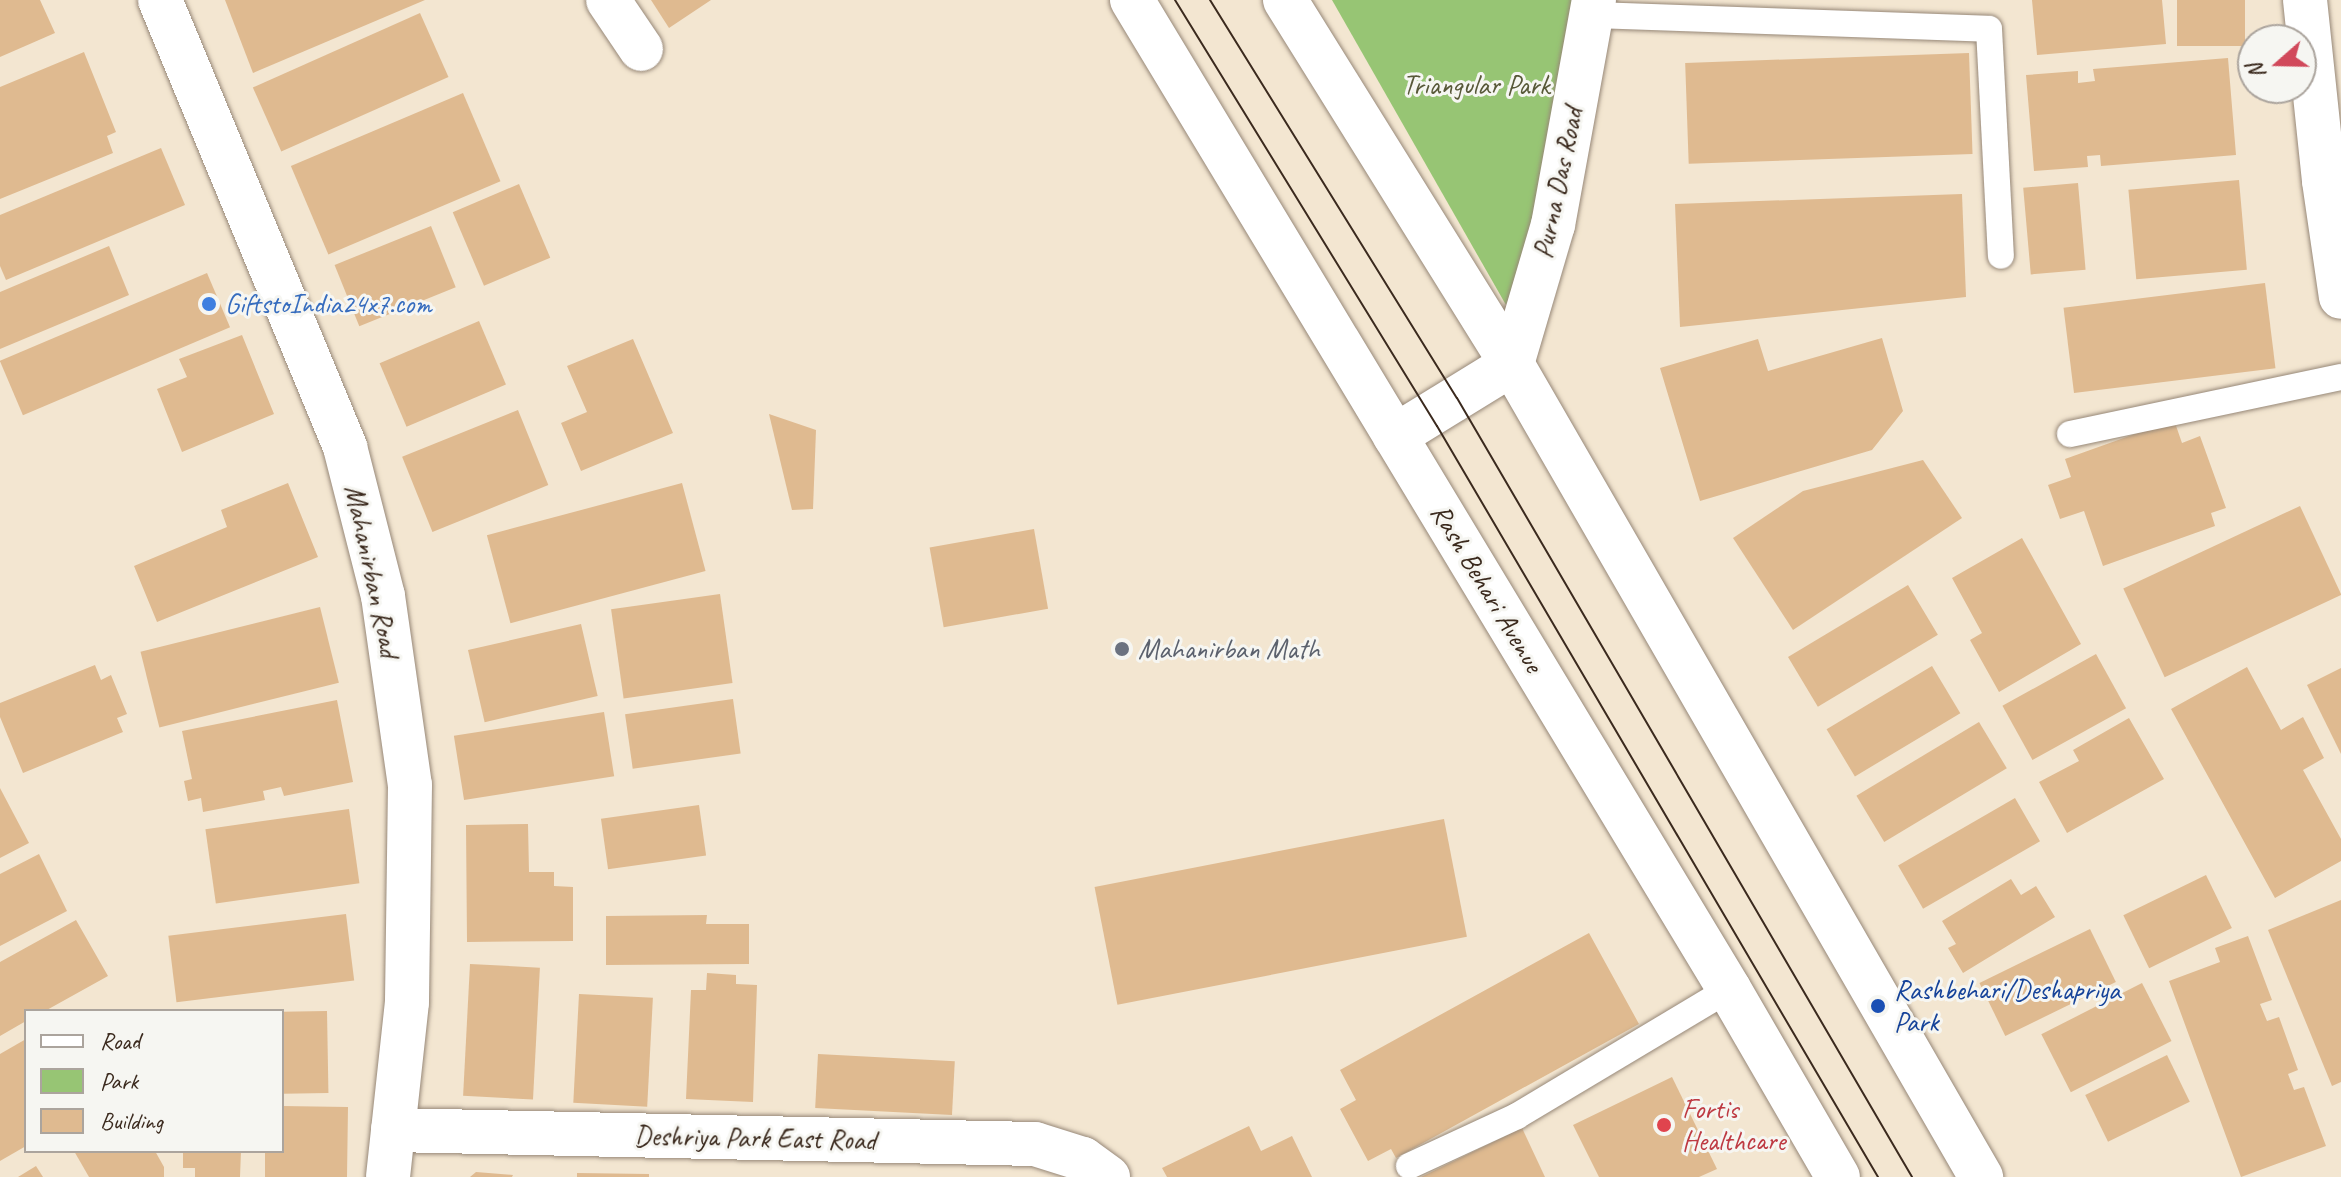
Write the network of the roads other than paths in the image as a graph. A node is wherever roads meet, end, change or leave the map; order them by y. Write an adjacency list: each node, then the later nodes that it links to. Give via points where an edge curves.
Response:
1 (160, 0): 15 (street, Mahanirban Road, via 345,447 383,596 410,785 407,1002)
2 (608, 0): 7 (street)
3 (1132, 0): 13 (street, Rash Behari Avenue)
4 (1285, 0): 10 (street)
5 (2305, 0): 9 (street)
6 (1593, 7): 8 (lane, via 1989,29); 10 (street, Purna Das Road, via 1553,225)
7 (641, 49)
8 (2001, 256)
9 (2341, 297)
10 (1512, 364): 13 (street); 21 (street)
11 (2341, 377): 12 (lane)
12 (2070, 434)
13 (1395, 436): 14 (street, Rash Behari Avenue)
14 (1729, 989): 17 (lane, via 1517,1116); 20 (street, Rash Behari Avenue)
15 (393, 1130): 16 (street, Deshriya Park East Road); 18 (street, Mahanirban Road)
16 (920, 1159): 19 (street, Deshriya Park East Road, via 1035,1144 1083,1159)
17 (1409, 1166)
18 (388, 1177)
19 (1108, 1177)
20 (1838, 1177)
21 (1981, 1177)

